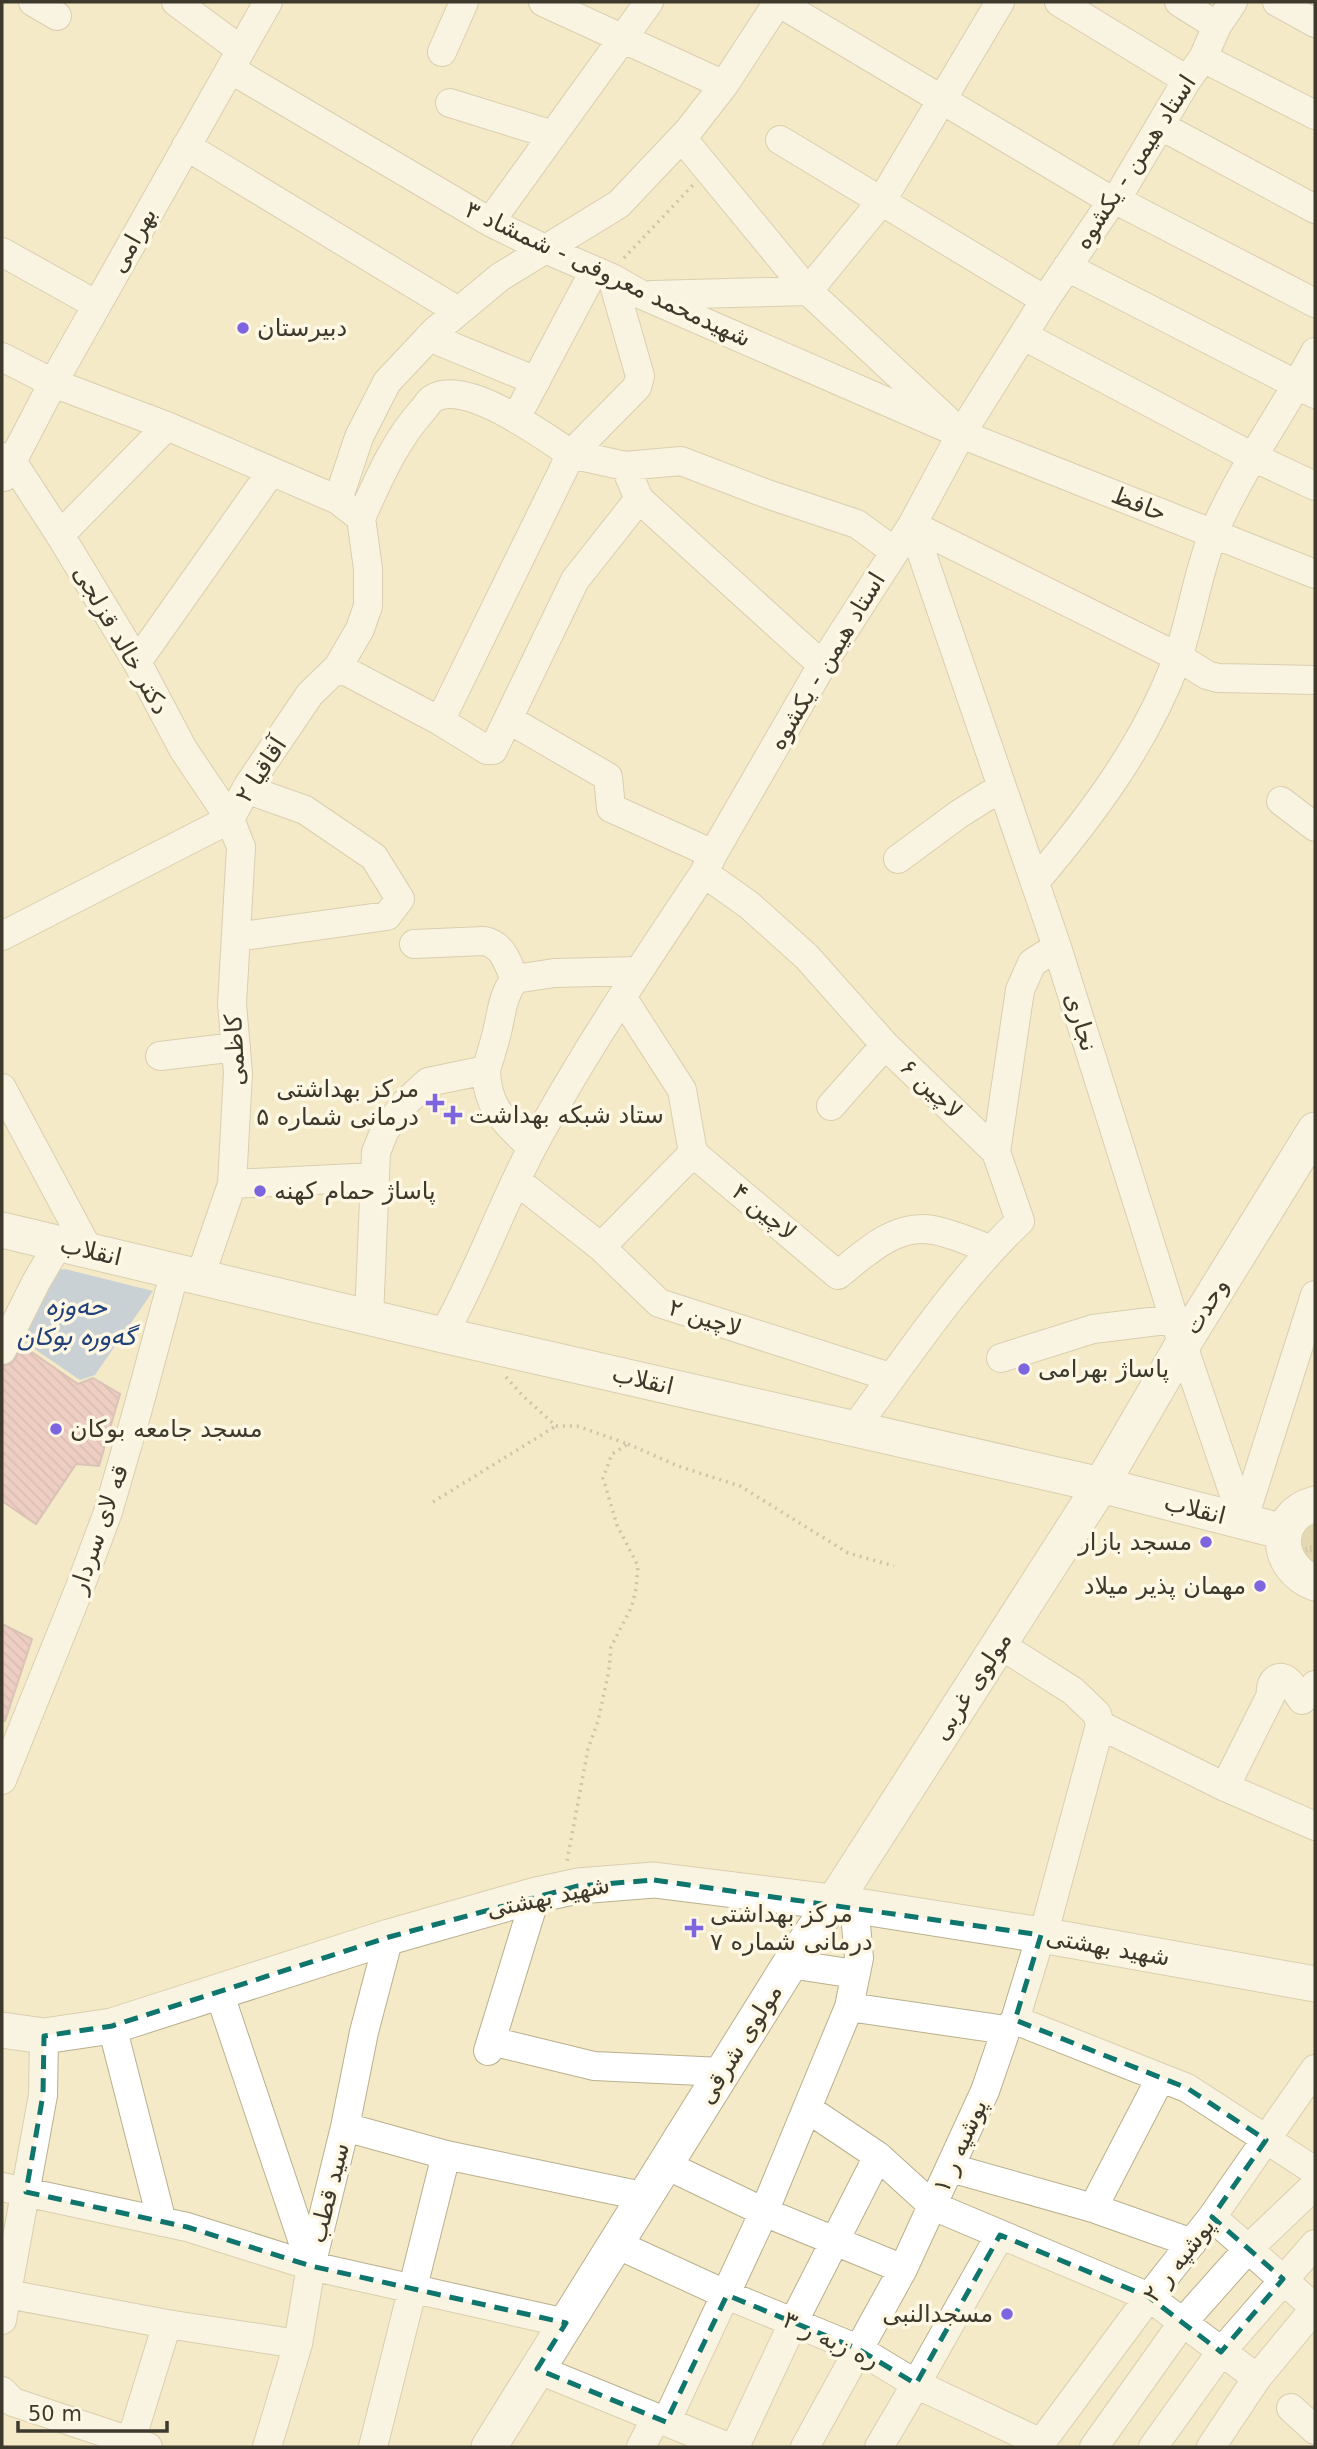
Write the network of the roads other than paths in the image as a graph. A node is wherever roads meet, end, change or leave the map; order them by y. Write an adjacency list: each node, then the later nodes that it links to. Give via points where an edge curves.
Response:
1 (33, 2): 14 (street)
2 (176, 2): 19 (street, شهیدمحمد معروفی - شمشاد ۳)
3 (268, 2): 19 (street, بهرامی)
4 (464, 2): 18 (street)
5 (543, 2): 13 (street)
6 (649, 2): 17 (street)
7 (778, 2): 21 (street); 22 (street)
8 (1000, 2): 22 (street)
9 (1059, 2): 20 (street)
10 (1179, 2): 16 (street)
11 (1233, 2): 16 (street, استاد هیمن - یکشوه)
12 (1277, 2): 15 (street)
13 (582, 10): 17 (street)
14 (57, 16)
15 (1315, 23)
16 (1217, 26): 20 (street, استاد هیمن - یکشوه)
17 (623, 39): 21 (street); 26 (street)
18 (442, 52)
19 (235, 60): 29 (street, بهرامی); 33 (street, شهیدمحمد معروفی - شمشاد ۳)
20 (1195, 69): 24 (street); 25 (street, استاد هیمن - یکشوه)
21 (724, 85): 27 (street)
22 (943, 100): 30 (street); 31 (street)
23 (450, 103): 26 (street)
24 (1315, 115)
25 (1161, 126): 30 (street, استاد هیمن - یکشوه); 32 (street)
26 (553, 135): 33 (street)
27 (682, 138): 34 (street, via 619,204); 38 (street)
28 (780, 140): 31 (street)
29 (187, 146): 42 (street, بهرامی); 43 (street)
30 (1114, 201): 36 (street, استاد هیمن - یکشوه); 41 (street)
31 (881, 202): 38 (street); 40 (street)
32 (1315, 209)
33 (490, 222): 34 (street, شهیدمحمد معروفی - شمشاد ۳)
34 (545, 249): 37 (street, شهیدمحمد معروفی - شمشاد ۳); 43 (street)
35 (2, 252): 42 (street)
36 (1067, 267): 40 (street, استاد هیمن - یکشوه); 50 (street)
37 (604, 275): 39 (street, شهیدمحمد معروفی - شمشاد ۳); 48 (street); 54 (street, via 640,376 637,387)
38 (808, 291): 39 (street); 53 (street)
39 (642, 295): 53 (street, شهیدمحمد معروفی - شمشاد ۳)
40 (1045, 300): 44 (street, استاد هیمن - یکشوه)
41 (1315, 303)
42 (97, 305): 49 (street, بهرامی)
43 (458, 311): 45 (street)
44 (1024, 336): 53 (street, استاد هیمن - یکشوه); 55 (street)
45 (429, 337): 48 (street); 61 (street, via 387,382 359,437)
46 (1315, 352): 50 (street)
47 (2, 356): 49 (street)
48 (536, 380): 51 (street)
49 (53, 383): 52 (street); 56 (street, بهرامی)
50 (1306, 389): 55 (street)
51 (516, 418): 54 (street); 62 (street, via 461,394 433,398 408,427)
52 (167, 426): 58 (street); 65 (street)
53 (961, 434): 63 (street, استاد هیمن - یکشوه); 64 (street, حافظ)
54 (571, 454): 57 (street); 74 (street)
55 (1252, 457): 59 (street); 64 (street)
56 (5, 466): 65 (street, دکتر خالد قزلجی)
57 (625, 466): 60 (street); 66 (street, via 681,461 857,524)
58 (271, 472): 61 (street); 69 (street)
59 (1315, 486)
60 (639, 499): 70 (street); 73 (street, via 575,580)
61 (338, 500): 62 (street)
62 (361, 518): 71 (street, آقاقیا ۲, via 368,606)
63 (912, 525): 66 (street, استاد هیمن - یکشوه); 68 (street); 75 (street, نجاری)
64 (1214, 533): 67 (street, حافظ); 68 (street)
65 (60, 535): 69 (street, دکتر خالد قزلجی)
66 (894, 551): 70 (street, استاد هیمن - یکشوه)
67 (1315, 574)
68 (1178, 657): 72 (street, via 1217,678); 82 (street, via 1166,689 1121,769 1082,827)
69 (137, 662): 78 (street, دکتر خالد قزلجی, via 183,750)
70 (822, 665): 81 (street, استاد هیمن - یکشوه)
71 (338, 667): 74 (street); 76 (street, آقاقیا ۲, via 310,694)
72 (1315, 680)
73 (508, 719): 74 (street, via 493,750); 81 (street, لاچین ۶, via 608,777 611,808)
74 (440, 721)
75 (1002, 787): 80 (street); 82 (street, نجاری)
76 (246, 789): 78 (street, آقاقیا ۲); 84 (street, via 305,810 374,857 400,899 387,916)
77 (1281, 802): 79 (street)
78 (230, 819): 83 (street, آقاقیا ۲); 84 (street, کاظمی, via 241,847)
79 (1315, 827)
80 (898, 859)
81 (708, 864): 87 (street, استاد هیمن - یکشوه); 90 (street, لاچین ۶, via 807,957)
82 (1035, 882): 86 (street, نجاری)
83 (2, 936)
84 (236, 937): 91 (street, کاظمی, via 232,1004)
85 (414, 944): 88 (street, via 492,943 502,950)
86 (1057, 947): 99 (street, لاچین ۶, via 1032,963 1020,990); 111 (street, نجاری)
87 (639, 971): 88 (street, via 554,972); 89 (street, استاد هیمن - یکشوه)
88 (514, 979): 93 (street, via 502,1004)
89 (622, 997): 98 (street, استاد هیمن - یکشوه); 100 (street, via 682,1090)
90 (885, 1045): 96 (street); 99 (street, لاچین ۶)
91 (236, 1047): 92 (street); 103 (street, کاظمی)
92 (160, 1056)
93 (486, 1070): 98 (street, via 492,1103); 101 (street, via 428,1082 406,1102 385,1130 376,1152)
94 (2, 1088): 95 (street); 105 (street)
95 (2, 1103)
96 (831, 1106)
97 (1315, 1130): 111 (main road, وحدت)
98 (532, 1148): 102 (street, استاد هیمن - یکشوه)
99 (996, 1152): 107 (street, via 1020,1221)
100 (693, 1153): 106 (street); 107 (street, لاچین ۴, via 838,1275 870,1248 906,1230 933,1230)
101 (375, 1177): 103 (street); 110 (street)
102 (517, 1181): 106 (street, لاچین ۲); 112 (street, استاد هیمن - یکشوه)
103 (232, 1184): 108 (street, کاظمی)
104 (2, 1230): 105 (main road, انقلاب)
105 (73, 1246): 108 (main road, انقلاب); 113 (street, via 36,1282)
106 (601, 1247): 115 (street, لاچین ۲, via 659,1303)
107 (990, 1249): 115 (street)
108 (187, 1274): 110 (main road, انقلاب); 125 (street, قه لای سردار, via 137,1412 108,1511)
109 (1315, 1295): 119 (street)
110 (369, 1317): 112 (main road, انقلاب)
111 (1178, 1332): 114 (street, via 1093,1329); 117 (main road, وحدت); 119 (street, نجاری)
112 (443, 1335): 116 (main road, انقلاب)
113 (2, 1350)
114 (1001, 1358)
115 (890, 1377): 116 (street)
116 (854, 1429): 117 (main road, انقلاب)
117 (1101, 1485): 119 (main road, انقلاب); 122 (main road, مولوی غربی)
118 (1315, 1504): 120 (main road, via 1297,1512)
119 (1243, 1521): 120 (main road, انقلاب)
120 (1284, 1532): 121 (main road, via 1283,1545 1292,1570)
121 (1315, 1583)
122 (999, 1644): 124 (street, via 1073,1691 1097,1714); 129 (main road, مولوی غربی)
123 (1315, 1685): 126 (street, via 1302,1700 1284,1678 1272,1682 1271,1695)
124 (1100, 1725): 126 (street); 130 (street, ۱ پوشپه ر)
125 (2, 1778)
126 (1226, 1787): 127 (street)
127 (1315, 1826)
128 (536, 1895): 129 (main road, شهید بهشتی, via 578,1886 654,1880); 131 (main road, شهید بهشتی); 144 (street, via 489,2046 594,2066)
129 (837, 1895): 130 (main road, شهید بهشتی); 132 (main road, مولوی شرقی); 134 (street, via 855,1914 859,1958); 138 (main road, شهید بهشتی, via 691,1869 565,1874 358,1932 141,2001 83,2014 23,2015)
130 (1044, 1928): 133 (main road, شهید بهشتی); 135 (main road, شهید بهشتی); 139 (street, ۱ پوشپه ر)
131 (389, 1937): 136 (main road, شهید بهشتی); 147 (street, سید قطب)
132 (790, 1964): 134 (street); 144 (main road, مولوی شرقی)
133 (1315, 1969)
134 (855, 1974): 137 (street)
135 (1315, 1984)
136 (219, 1992): 140 (main road, شهید بهشتی); 168 (street)
137 (849, 2007): 139 (street); 146 (street)
138 (2, 2010)
139 (1010, 2025): 145 (street); 152 (street, ۱ پوشپه ر)
140 (111, 2026): 142 (main road, شهید بهشتی); 161 (street)
141 (2, 2030): 142 (main road, شهید بهشتی)
142 (44, 2036): 155 (street, via 43,2095)
143 (1315, 2069): 148 (street, پوشپه ر ۲)
144 (722, 2072): 151 (main road, مولوی شرقی)
145 (1160, 2079): 148 (street, via 1187,2088); 158 (street)
146 (808, 2109): 150 (street); 159 (street)
147 (345, 2127): 149 (street); 168 (street, سید قطب)
148 (1266, 2140): 153 (street); 160 (street, پوشپه ر ۲)
149 (446, 2155): 156 (street); 171 (street)
150 (878, 2156): 157 (street); 163 (street)
151 (666, 2165): 156 (main road, مولوی شرقی); 159 (street)
152 (951, 2168): 157 (street, ۱ پوشپه ر); 158 (street)
153 (1315, 2171)
154 (1315, 2185): 167 (street)
155 (14, 2189): 161 (street); 174 (street)
156 (647, 2197): 165 (main road, مولوی شرقی)
157 (933, 2206): 162 (street); 169 (street, ۱ پوشپه ر)
158 (1094, 2208): 164 (street)
159 (764, 2212): 163 (street); 172 (street)
160 (1212, 2217): 164 (street, پوشپه ر ۲); 167 (street)
161 (162, 2222): 168 (street)
162 (1000, 2235): 173 (street); 185 (street)
163 (836, 2242): 169 (street); 176 (street)
164 (1192, 2243): 173 (street, پوشپه ر ۲)
165 (616, 2244): 172 (street, ره زبه ر ۳); 178 (main road, مولوی شرقی)
166 (1315, 2244): 170 (street)
167 (1247, 2250): 170 (street); 177 (street)
168 (311, 2266): 171 (street); 180 (street, سید قطب)
169 (903, 2269): 181 (street, ۱ پوشپه ر)
170 (1283, 2279): 175 (street); 182 (street)
171 (413, 2289): 178 (street); 193 (street)
172 (727, 2295): 176 (street, ره زبه ر ۳); 188 (street)
173 (1149, 2297): 177 (street); 191 (street, پوشپه ر ۲)
174 (4, 2303): 179 (street)
175 (1315, 2308): 184 (street)
176 (794, 2321): 181 (street, ره زبه ر ۳); 197 (street)
177 (1183, 2322): 182 (street); 200 (street)
178 (566, 2323): 183 (main road, مولوی شرقی)
179 (167, 2324): 180 (street); 190 (street)
180 (298, 2344): 192 (street, سید قطب)
181 (858, 2349): 185 (street, ره زبه ر ۳); 198 (street, ۱ پوشپه ر)
182 (1222, 2351): 184 (street); 201 (street)
183 (537, 2369): 188 (street); 194 (main road, مولوی شرقی)
184 (1257, 2378): 202 (street)
185 (916, 2385): 191 (street, ره زبه ر ۳); 199 (street)
186 (2, 2391): 190 (street, via 13,2402)
187 (1291, 2408): 189 (street)
188 (661, 2420): 195 (street); 196 (street)
189 (1315, 2430)
190 (136, 2445)
191 (1040, 2445)
192 (267, 2447)
193 (373, 2447)
194 (489, 2447)
195 (641, 2447)
196 (729, 2447)
197 (735, 2447)
198 (806, 2447)
199 (878, 2447)
200 (1094, 2447)
201 (1153, 2447)
202 (1211, 2447)

